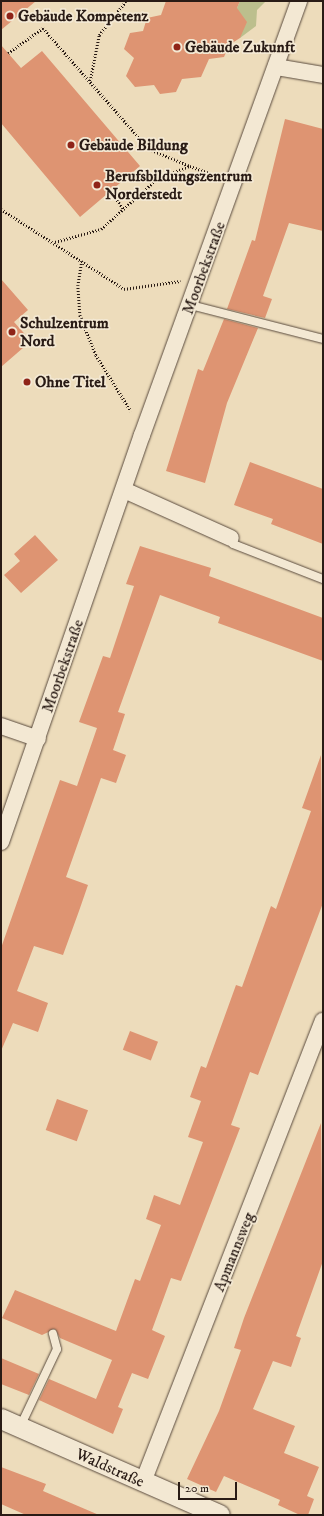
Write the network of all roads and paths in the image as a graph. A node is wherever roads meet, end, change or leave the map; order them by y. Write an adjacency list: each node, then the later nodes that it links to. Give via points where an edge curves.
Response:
1 (126, 1): 6 (path, via 99,35)
2 (299, 1): 4 (street, Moorbekstraße)
3 (8, 53): 6 (path, via 43,28)
4 (276, 68): 5 (street); 8 (street, Moorbekstraße)
5 (323, 75)
6 (90, 82): 7 (path, via 149,149)
7 (190, 166): 8 (path); 11 (path, via 157,179)
8 (235, 183): 14 (street, Moorbekstraße)
9 (106, 186): 11 (path)
10 (1, 209): 12 (path)
11 (124, 209): 12 (path, via 101,229)
12 (55, 242): 13 (path)
13 (82, 261): 14 (path, via 124,289 177,280); 17 (path, via 78,285 80,315 96,355 122,394)
14 (196, 289): 15 (street, Moorbekstraße)
15 (191, 305): 16 (lane); 17 (street, Moorbekstraße)
16 (323, 339)
17 (142, 435): 18 (street, Moorbekstraße)
18 (124, 490): 19 (street); 22 (street, Moorbekstraße)
19 (231, 538): 20 (lane, via 233,544)
20 (323, 578)
21 (1, 726): 22 (street)
22 (38, 739): 23 (street, Moorbekstraße)
23 (1, 842)
24 (323, 1021): 28 (street, Apmannsweg)
25 (53, 1334): 27 (lane, via 57,1349)
26 (1, 1419): 27 (street, Waldstraße)
27 (20, 1427): 28 (street, Waldstraße)
28 (143, 1482): 29 (street, Waldstraße)
29 (220, 1515)

